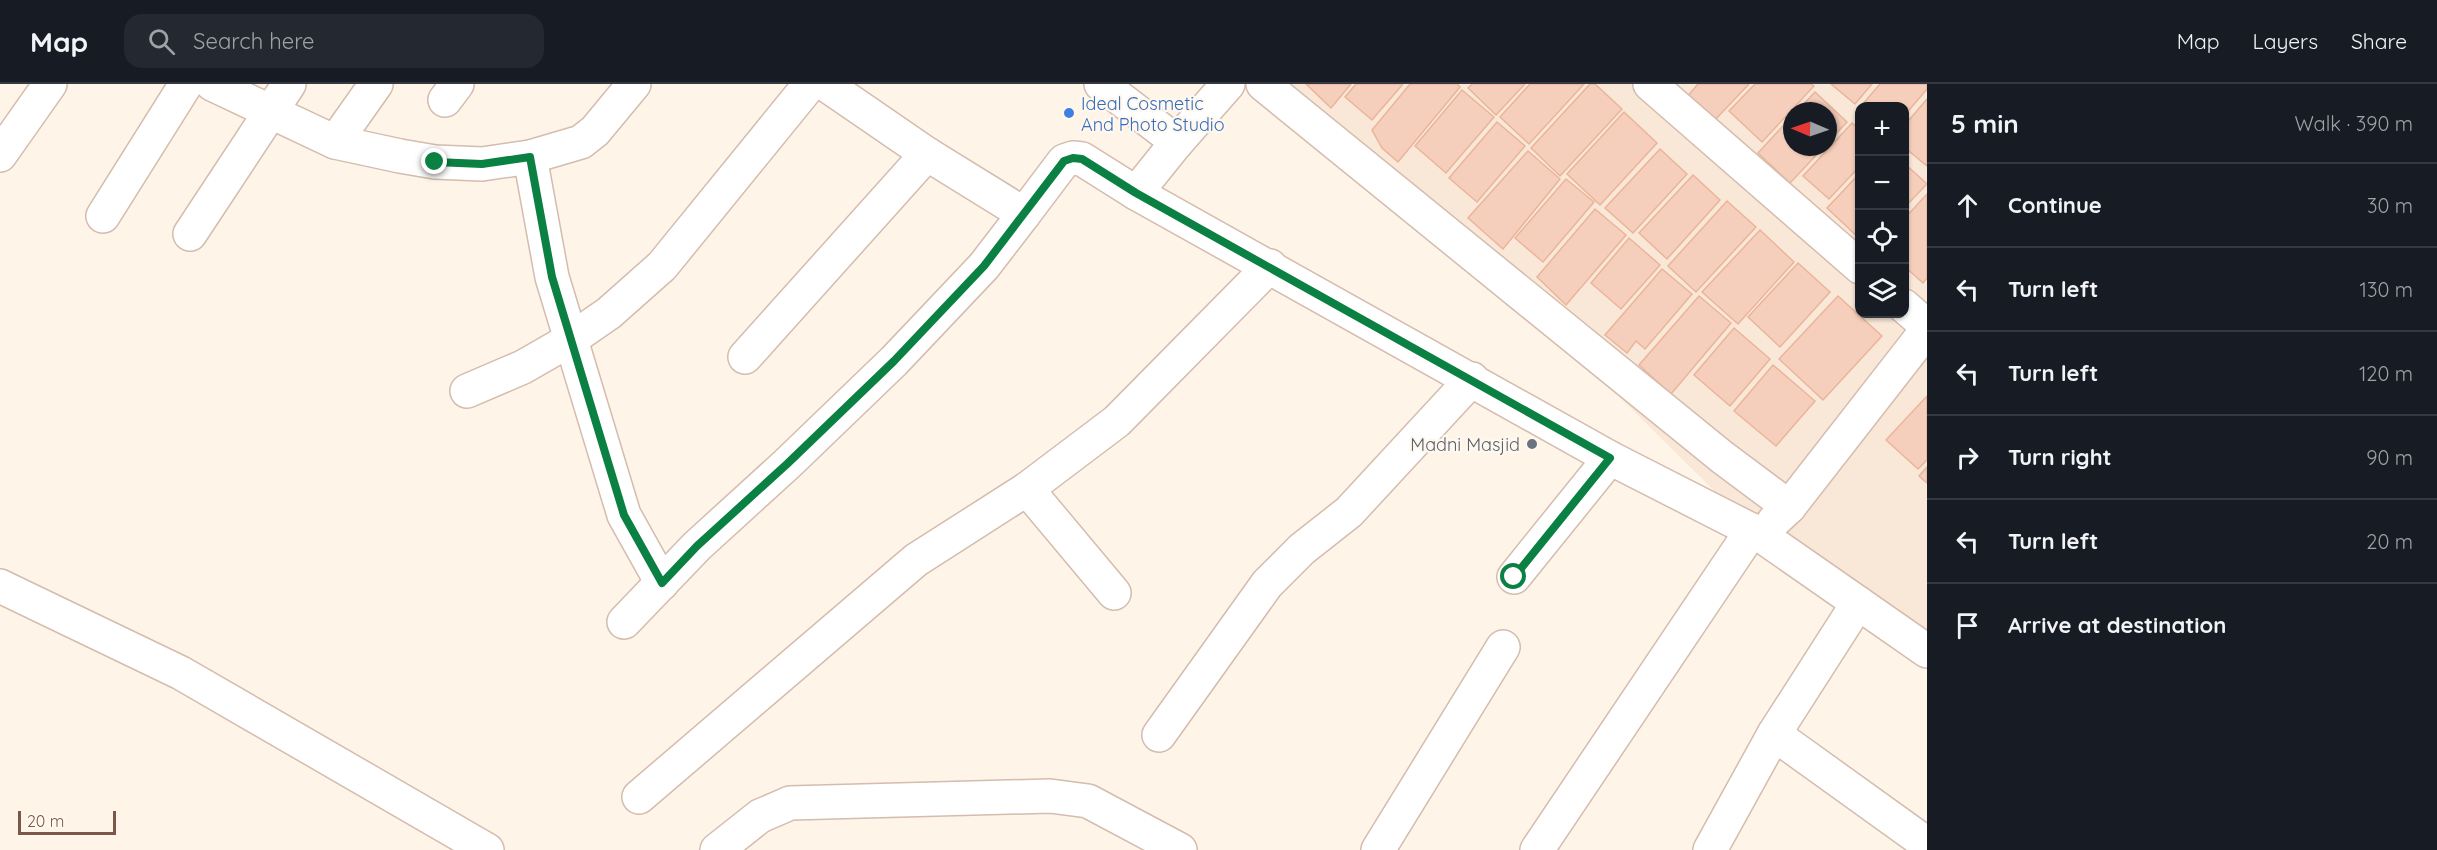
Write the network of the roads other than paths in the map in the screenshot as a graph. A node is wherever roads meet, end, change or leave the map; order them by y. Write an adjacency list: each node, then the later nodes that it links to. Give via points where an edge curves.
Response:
1 (50, 84): 17 (street)
2 (186, 84): 21 (street)
3 (212, 84): 13 (street)
4 (289, 84): 13 (street)
5 (376, 84): 15 (street)
6 (634, 84): 18 (street, via 581,142)
7 (810, 84): 28 (street, via 662,266 609,313)
8 (825, 84): 16 (street)
9 (1101, 84): 14 (street)
10 (1228, 84): 14 (street)
11 (1263, 84): 34 (street, via 1722,457)
12 (1650, 84): 23 (street)
13 (271, 111): 15 (street); 22 (street)
14 (1177, 141): 19 (street)
15 (335, 142): 18 (street, via 435,162 482,164)
16 (927, 153): 20 (street); 29 (street)
17 (0, 155)
18 (530, 157): 28 (street, via 552,277)
19 (1136, 193): 20 (street, via 1082,159 1073,158 1064,161); 24 (street)
20 (1024, 214): 37 (street, via 984,266 894,361)
21 (103, 216)
22 (190, 234)
23 (1857, 264)
24 (1270, 266): 30 (street); 33 (street, via 1117,421)
25 (1909, 310): 26 (street)
26 (1927, 326)
27 (1927, 330): 34 (street)
28 (570, 340): 31 (street, via 523,367); 37 (street, via 624,515)
29 (745, 357)
30 (1472, 379): 32 (street); 45 (street, via 1349,512 1302,549 1267,584)
31 (467, 391)
32 (1610, 458): 35 (street); 36 (street)
33 (1027, 489): 39 (street); 46 (street, via 916,560)
34 (1789, 507): 35 (street)
35 (1755, 532): 40 (street); 52 (street)
36 (1514, 577)
37 (662, 583): 41 (street)
38 (0, 586): 48 (street, via 181,673)
39 (1114, 593)
40 (1858, 603): 43 (street); 44 (street)
41 (624, 622)
42 (1503, 647): 51 (street)
43 (1927, 651)
44 (1774, 734): 47 (street); 53 (street)
45 (1159, 735)
46 (639, 797)
47 (1927, 844)
48 (487, 850)
49 (717, 850): 50 (street, via 760,816 790,803 1050,796 1088,801)
50 (1180, 850)
51 (1378, 850)
52 (1537, 850)
53 (1710, 850)

